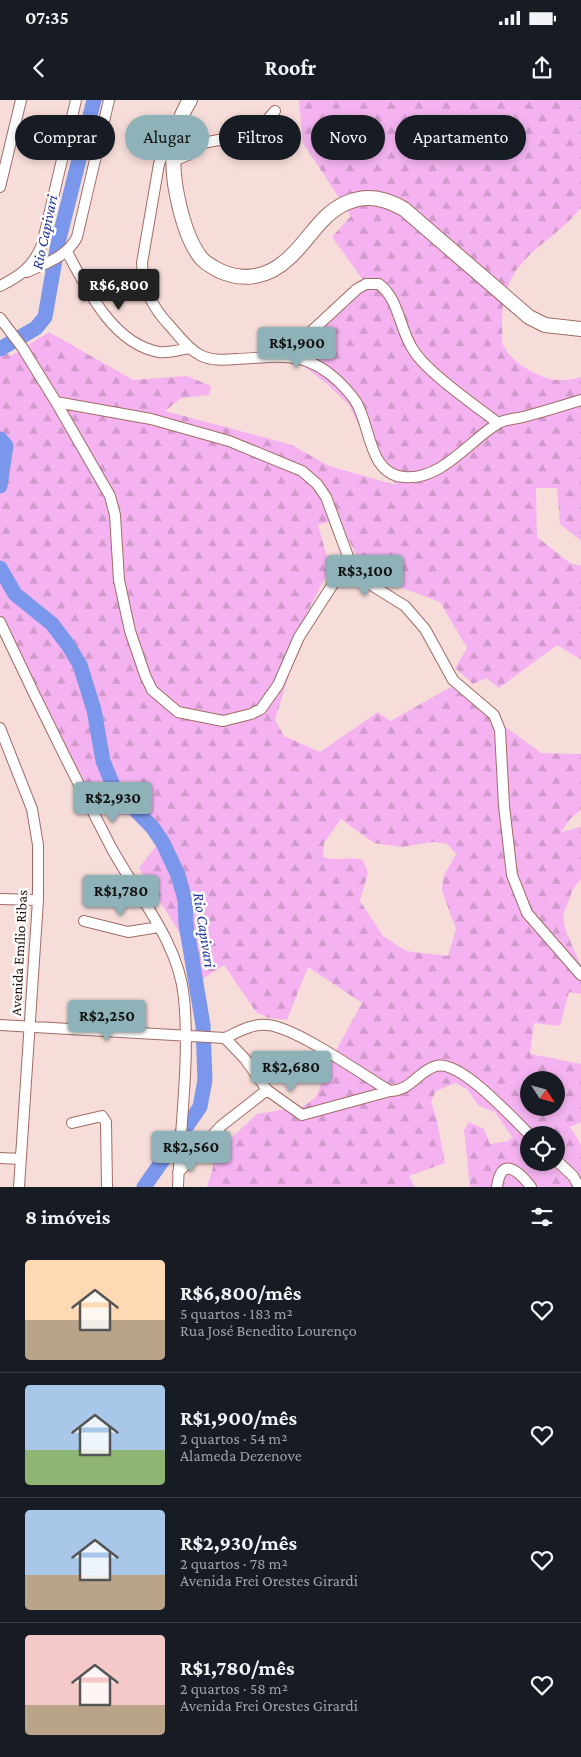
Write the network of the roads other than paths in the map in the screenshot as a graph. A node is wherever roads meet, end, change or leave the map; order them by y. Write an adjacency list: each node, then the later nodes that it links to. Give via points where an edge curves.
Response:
1 (21, 100): 9 (street)
2 (76, 100): 11 (street, via 42,245 38,257)
3 (109, 100): 10 (street, via 77,237)
4 (190, 100): 6 (main road)
5 (275, 111): 8 (street, via 250,134 204,143 188,156)
6 (182, 115)
7 (160, 160): 15 (street, via 142,276 148,299)
8 (173, 162): 14 (main road, via 177,194 193,245 202,259 217,270 245,278 261,276 289,258 330,213 346,203 376,197 404,209 529,317 545,325)
9 (0, 187)
10 (66, 254): 11 (street); 15 (street, via 107,317 123,334 138,345 158,352)
11 (22, 275): 12 (street)
12 (0, 286)
13 (1, 322): 18 (street, via 22,346)
14 (581, 329)
15 (189, 348): 16 (street, via 207,358 224,360)
16 (293, 356): 19 (street, via 310,362 340,383 356,403 378,460 395,475 419,477 438,468); 19 (street, via 302,340 357,289 366,284 379,284 393,299 405,335 420,359)
17 (581, 400): 19 (street)
18 (56, 402): 20 (street, via 151,419 229,441 302,472 317,484 326,497); 20 (street, via 110,496 115,515 119,580 130,631 145,675 152,690 178,712 224,721 261,709 278,685 308,622)
19 (498, 423)
20 (349, 559): 27 (street, via 368,583 405,606 424,628 453,680 494,715 500,730 512,875 527,913)
21 (0, 622): 26 (street, via 70,769)
22 (0, 728): 24 (street, Avenida Emílio Ribas, via 32,809 38,845)
23 (0, 899): 24 (street)
24 (38, 900): 29 (street, Avenida Emílio Ribas)
25 (84, 921): 26 (street, via 128,932)
26 (159, 928): 30 (street, via 179,974)
27 (581, 975)
28 (0, 1025): 29 (street)
29 (31, 1026): 30 (street); 37 (street, Avenida Emílio Ribas)
30 (188, 1036): 31 (street); 39 (street)
31 (222, 1038): 32 (street, via 245,1059); 33 (street, via 252,1026 267,1024 280,1027)
32 (267, 1090): 33 (street, via 302,1115); 39 (street, via 220,1126)
33 (390, 1091): 35 (street, via 408,1086 436,1065 450,1066 480,1088)
34 (72, 1123): 41 (street, via 102,1116 106,1122)
35 (520, 1126)
36 (0, 1158): 37 (street)
37 (21, 1159): 40 (street, Avenida Emílio Ribas)
38 (565, 1168): 45 (street)
39 (178, 1173): 42 (street)
40 (19, 1187)
41 (107, 1187)
42 (178, 1187)
43 (496, 1187): 44 (street, via 502,1170 508,1168)
44 (531, 1187)
45 (578, 1187)

